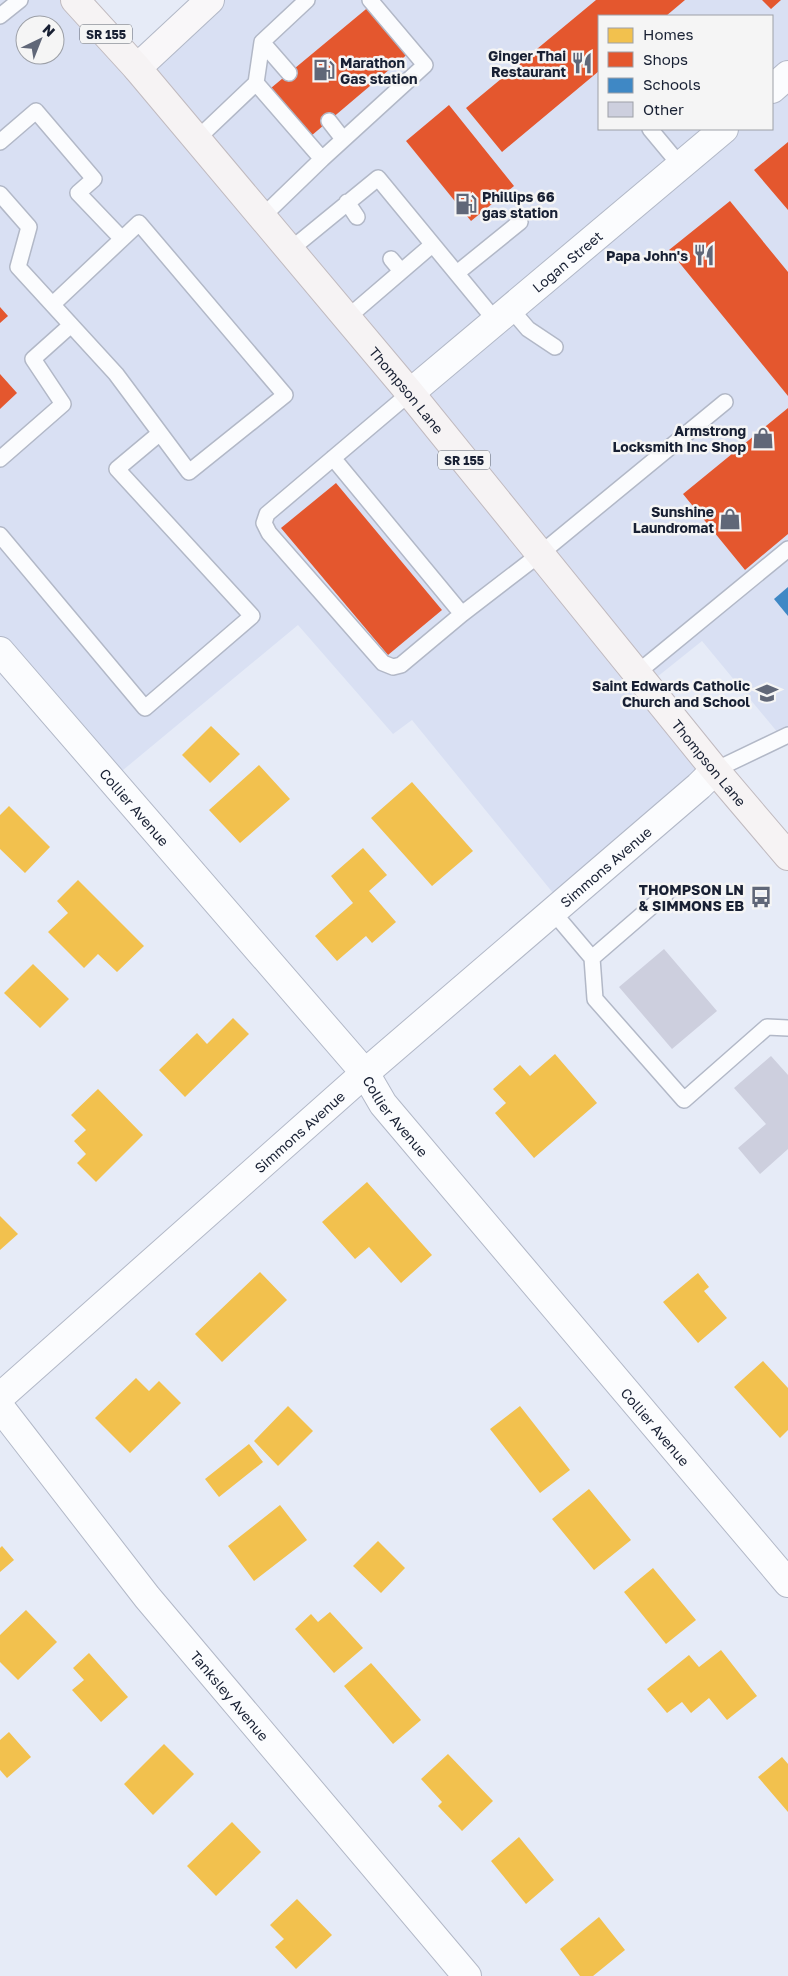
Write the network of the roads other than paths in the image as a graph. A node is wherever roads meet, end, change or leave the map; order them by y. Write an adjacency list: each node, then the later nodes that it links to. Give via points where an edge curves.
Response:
1 (20, 0): 6 (lane)
2 (74, 0): 8 (main road, Thompson Lane / SR 155)
3 (210, 0): 8 (main road)
4 (307, 0): 7 (lane)
5 (370, 0): 16 (lane, via 425,65)
6 (0, 16)
7 (262, 42): 9 (lane); 11 (lane)
8 (137, 68): 17 (main road, Thompson Lane / SR 155)
9 (289, 73)
10 (788, 75): 12 (street)
11 (256, 83): 17 (lane); 19 (lane)
12 (773, 87)
13 (329, 121): 16 (lane)
14 (651, 130): 20 (lane)
15 (723, 130): 20 (street, Logan Street)
16 (343, 139): 19 (lane)
17 (197, 140): 23 (main road, Thompson Lane / SR 155)
18 (0, 142): 26 (lane, via 36,111 94,179 78,194)
19 (322, 159): 23 (lane)
20 (680, 165): 33 (street, Logan Street)
21 (0, 194): 32 (lane, via 29,227 18,267)
22 (347, 202): 24 (lane); 27 (lane, via 378,178); 28 (lane)
23 (262, 217): 28 (main road, Thompson Lane / SR 155)
24 (357, 217)
25 (520, 222): 31 (lane)
26 (122, 240): 32 (lane); 39 (lane, via 140,223 285,395 189,472)
27 (432, 245): 30 (lane); 31 (lane)
28 (290, 250): 34 (main road, Thompson Lane / SR 155)
29 (391, 259): 30 (lane)
30 (401, 271): 34 (lane)
31 (457, 273): 33 (lane)
32 (53, 304): 35 (lane)
33 (502, 314): 36 (lane); 37 (street, Logan Street)
34 (347, 318): 37 (main road, Thompson Lane / SR 155)
35 (71, 325): 39 (lane, via 116,374); 41 (lane, via 33,360 63,404)
36 (555, 347)
37 (410, 393): 40 (lane); 44 (main road, Thompson Lane / SR 155)
38 (725, 402): 44 (lane)
39 (160, 433): 42 (lane, via 117,469 252,616 144,708)
40 (333, 458): 45 (lane); 45 (lane, via 267,514 264,523 269,533 383,663 393,667 401,665)
41 (0, 459)
42 (0, 534)
43 (788, 549): 47 (lane)
44 (540, 554): 45 (lane); 47 (main road, Thompson Lane / SR 155)
45 (462, 614)
46 (0, 651): 55 (street, Collier Avenue)
47 (636, 673): 49 (main road, Thompson Lane / SR 155)
48 (788, 735): 49 (lane)
49 (715, 770): 50 (main road, Thompson Lane / SR 155); 52 (street, Simmons Avenue)
50 (788, 856)
51 (666, 894): 53 (lane)
52 (553, 912): 53 (lane); 55 (street, Simmons Avenue)
53 (592, 958): 54 (lane, via 595,998 684,1100 767,1027)
54 (788, 1028)
55 (365, 1074): 56 (street, Simmons Avenue); 58 (street, Collier Avenue, via 383,1104)
56 (0, 1397)
57 (0, 1407): 59 (street, Tanksley Avenue, via 147,1597)
58 (788, 1583)
59 (467, 1976)

